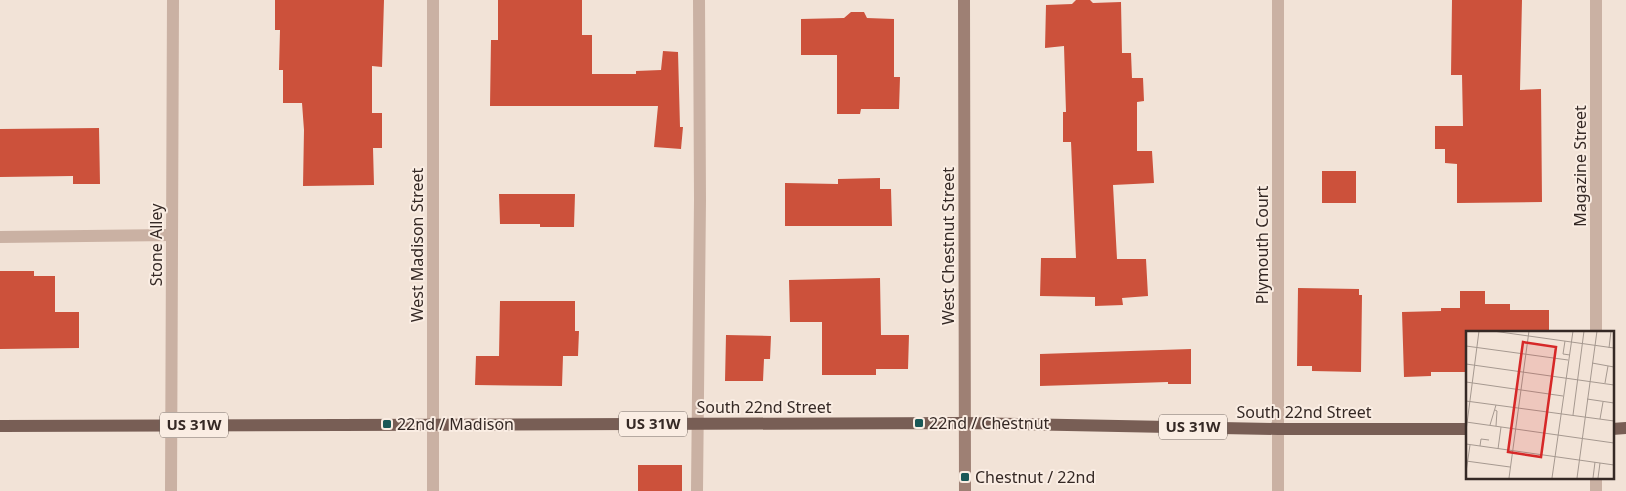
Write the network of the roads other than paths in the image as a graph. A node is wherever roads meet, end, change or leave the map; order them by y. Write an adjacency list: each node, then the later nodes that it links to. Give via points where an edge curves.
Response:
1 (173, 0): 7 (street, Stone Alley)
2 (433, 0): 13 (street, West Madison Street)
3 (699, 0): 11 (street)
4 (964, 0): 10 (main road, West Chestnut Street)
5 (1278, 0): 15 (street, Plymouth Court)
6 (1596, 0): 9 (street, Magazine Street)
7 (172, 235): 8 (street); 12 (street, Stone Alley)
8 (0, 237)
9 (1596, 331)
10 (965, 423): 11 (main road, South 22nd Street / US 31W); 15 (main road, South 22nd Street / US 31W); 21 (main road, West Chestnut Street)
11 (698, 424): 13 (main road, South 22nd Street / US 31W); 20 (street)
12 (170, 425): 13 (main road, South 22nd Street / US 31W); 14 (main road, South 22nd Street / US 31W); 18 (street, Stone Alley)
13 (433, 425): 19 (street, West Madison Street)
14 (0, 426)
15 (1278, 429): 16 (main road, South 22nd Street / US 31W); 22 (street, Plymouth Court)
16 (1466, 429)
17 (1596, 478): 23 (street)
18 (171, 491)
19 (433, 491)
20 (697, 491)
21 (965, 491)
22 (1278, 491)
23 (1596, 491)

